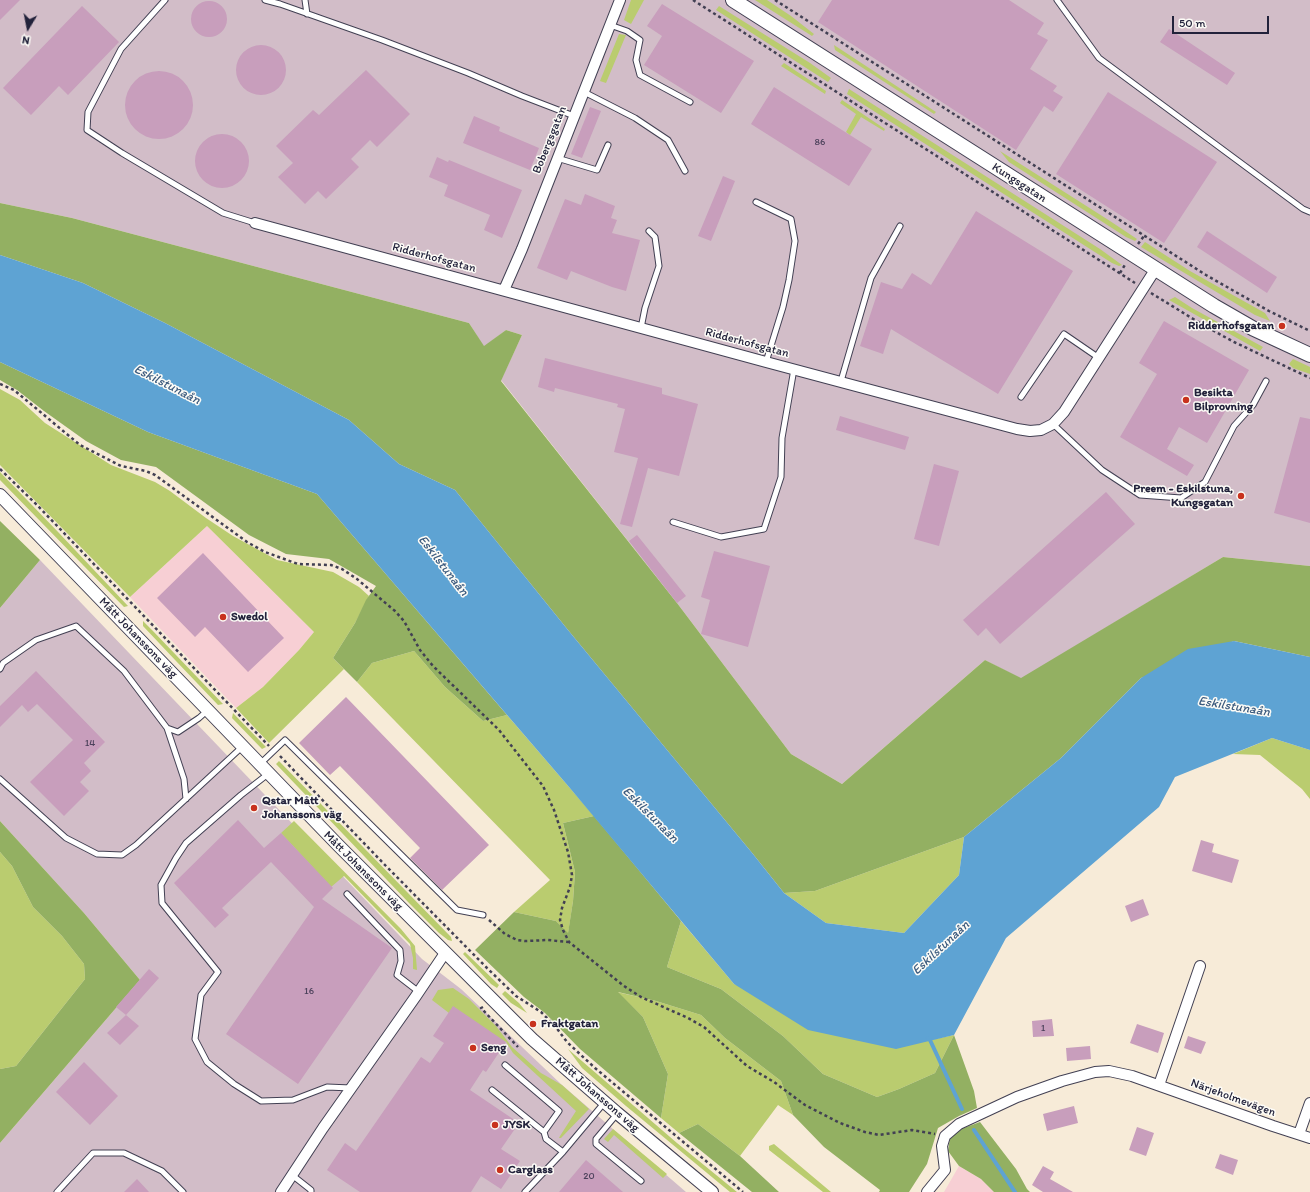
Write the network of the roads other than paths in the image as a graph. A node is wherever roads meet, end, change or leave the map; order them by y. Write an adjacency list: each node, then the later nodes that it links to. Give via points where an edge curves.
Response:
1 (165, 0): 17 (lane, via 121,49 88,112 87,130 223,213)
2 (265, 0): 7 (lane)
3 (305, 0): 7 (lane)
4 (620, 0): 8 (street, Bobergsgatan)
5 (734, 0): 20 (main road, Kungsgatan)
6 (1057, 0): 16 (lane, via 1099,58)
7 (308, 14): 11 (lane)
8 (610, 25): 9 (street, Bobergsgatan); 10 (lane, via 627,31 640,40 636,60 640,75)
9 (584, 92): 11 (street, Bobergsgatan); 14 (lane, via 635,118 668,140)
10 (690, 102)
11 (574, 116): 13 (street, Bobergsgatan)
12 (608, 145): 13 (lane, via 597,170)
13 (558, 158): 21 (street, Bobergsgatan)
14 (685, 171)
15 (756, 202): 25 (lane, via 791,219 795,241 784,307)
16 (1310, 212)
17 (256, 223): 21 (street, Ridderhofsgatan)
18 (900, 226): 27 (lane, via 871,278)
19 (649, 231): 22 (lane, via 655,238 659,266)
20 (1155, 270): 23 (main road, Kungsgatan, via 1240,321); 24 (street, Ridderhofsgatan)
21 (504, 290): 22 (street, Ridderhofsgatan)
22 (641, 328): 25 (street, Ridderhofsgatan)
23 (1310, 355)
24 (1099, 358): 29 (lane, via 1064,334); 30 (street, Ridderhofsgatan, via 1064,412)
25 (766, 362): 26 (street, Ridderhofsgatan)
26 (794, 369): 27 (street, Ridderhofsgatan); 32 (lane, via 782,438 781,477 764,529 721,537)
27 (841, 381): 30 (street, Ridderhofsgatan, via 1017,429 1041,430)
28 (1266, 381): 30 (lane, via 1253,405 1234,426 1205,482 1181,498 1140,495 1102,470)
29 (1021, 397)
30 (1053, 424)
31 (0, 495): 34 (street, Mått Johanssons väg)
32 (673, 522)
33 (0, 669): 35 (lane, via 3,663 36,640 76,626 124,671)
34 (208, 710): 35 (lane, via 178,732); 36 (street, Mått Johanssons väg)
35 (167, 728): 40 (lane, via 184,779)
36 (243, 746): 37 (street, Mått Johanssons väg); 40 (lane)
37 (260, 764): 38 (street, Mått Johanssons väg); 42 (lane, via 285,740 457,910)
38 (269, 774): 43 (street, Mått Johanssons väg); 48 (lane, via 186,843 161,885 162,903 218,972 201,995 195,1039 207,1062 234,1084 261,1101 293,1100 327,1087)
39 (0, 779): 40 (lane, via 66,838 97,854 122,855)
40 (186, 799)
41 (347, 894): 45 (lane, via 400,950 401,961 397,975)
42 (483, 915)
43 (445, 953): 45 (street); 50 (street, Mått Johanssons väg, via 532,1039)
44 (1200, 966): 47 (street)
45 (419, 992): 48 (street)
46 (505, 1065): 53 (lane, via 558,1110)
47 (1159, 1085): 54 (street, Närjeholmevägen); 65 (street, Närjeholmevägen, via 1122,1073 1096,1072 1017,1097 959,1124 945,1136 942,1146 945,1170)
48 (351, 1088): 57 (street)
49 (492, 1090): 53 (lane)
50 (605, 1102): 52 (street, Mått Johanssons väg); 56 (lane)
51 (1310, 1103): 54 (street)
52 (617, 1113): 58 (lane, via 596,1138 596,1144); 64 (street, Mått Johanssons väg)
53 (544, 1132): 56 (lane, via 546,1139)
54 (1299, 1134): 55 (street, Närjeholmevägen)
55 (1310, 1138)
56 (563, 1152): 63 (lane)
57 (292, 1175): 61 (street); 62 (lane)
58 (641, 1181)
59 (57, 1192): 60 (lane, via 93,1154 124,1153 162,1171)
60 (183, 1192)
61 (281, 1192)
62 (311, 1192)
63 (525, 1192)
64 (712, 1192)
65 (927, 1192)

